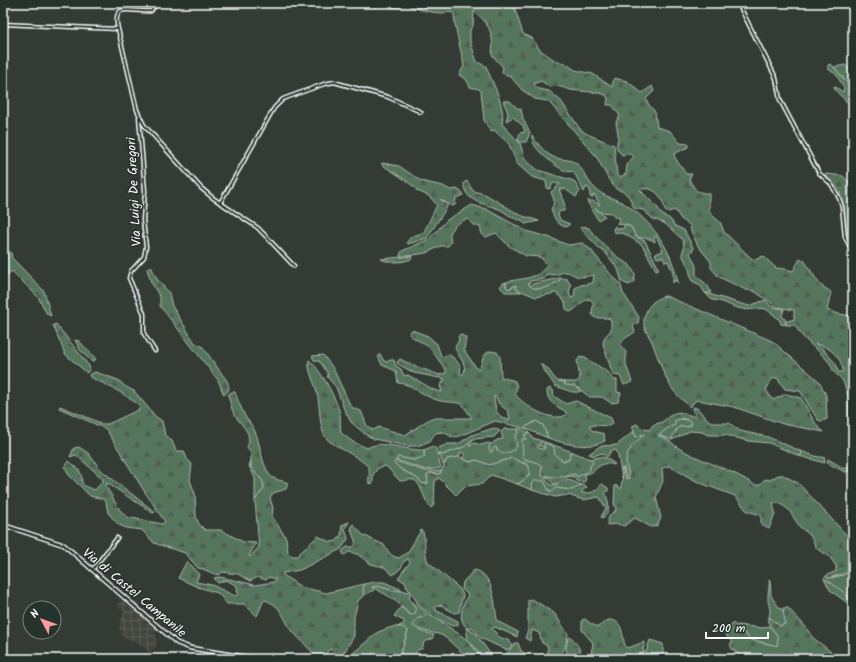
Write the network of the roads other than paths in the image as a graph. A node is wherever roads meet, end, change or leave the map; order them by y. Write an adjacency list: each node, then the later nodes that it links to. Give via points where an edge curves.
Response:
1 (157, 3): 4 (street, via 149,12 129,7 120,9 116,16)
2 (738, 3): 8 (street, via 776,78 780,100 819,174 838,194 845,237)
3 (3, 24): 4 (street)
4 (118, 29): 6 (street)
5 (421, 112): 7 (street, via 388,97 334,82 283,99 274,108)
6 (139, 116): 7 (street, via 183,170); 10 (street, Via Luigi De Gregori, via 145,191 143,220 146,250 144,257 131,270 129,278 144,314 144,335)
7 (220, 203): 9 (street, via 258,228)
8 (853, 253)
9 (294, 266)
10 (156, 351)
11 (3, 525): 13 (street, Via di Castel Campanile, via 61,544)
12 (117, 538): 13 (street)
13 (93, 569): 14 (street, Via di Castel Campanile, via 177,643 190,648)
14 (258, 659)

